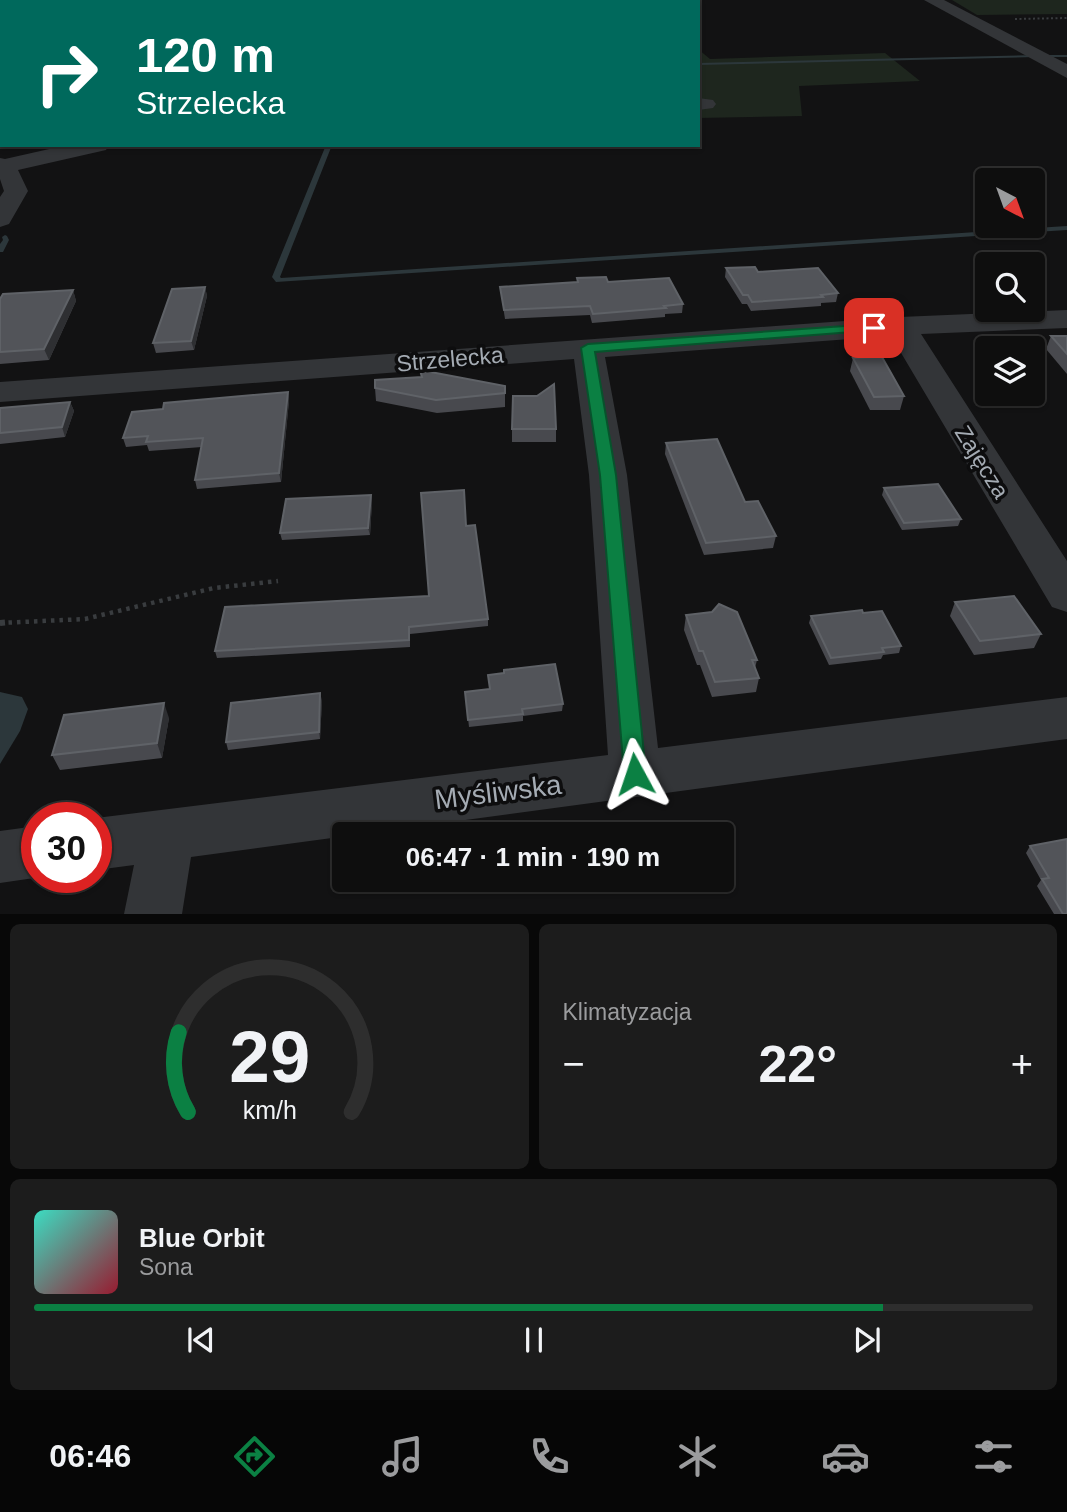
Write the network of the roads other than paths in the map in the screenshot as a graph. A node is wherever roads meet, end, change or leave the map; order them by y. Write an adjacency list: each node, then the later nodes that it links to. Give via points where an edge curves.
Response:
1 (933, 0): 2 (street)
2 (1067, 72)
3 (89, 147): 4 (street)
4 (1, 166): 5 (street, via 16,191)
5 (0, 219)
6 (1067, 319): 7 (street)
7 (900, 326): 8 (street, Strzelecka); 10 (street, Zajęcza)
8 (588, 348): 9 (street, Strzelecka); 12 (street, via 608,475)
9 (0, 392)
10 (1067, 596)
11 (1067, 718): 12 (street, Myśliwska)
12 (635, 774): 13 (street, Myśliwska)
13 (167, 835): 14 (street, Myśliwska); 17 (street)
14 (112, 843)
15 (21, 854): 16 (street)
16 (0, 857)
17 (153, 914)

